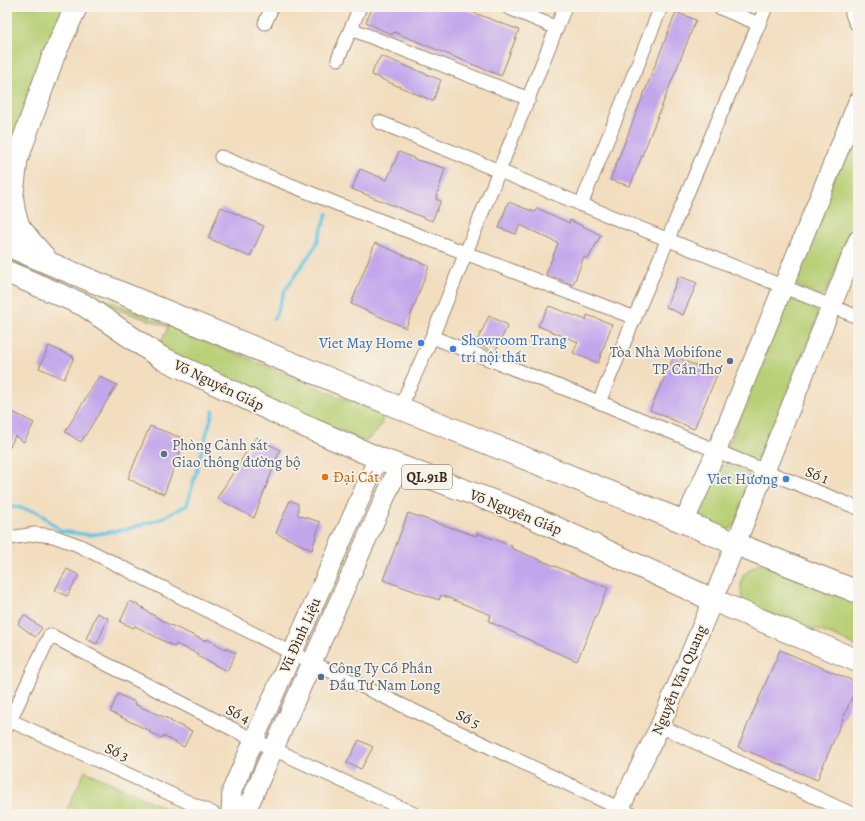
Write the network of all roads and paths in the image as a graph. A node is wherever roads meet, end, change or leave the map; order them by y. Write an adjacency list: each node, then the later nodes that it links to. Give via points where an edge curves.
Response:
1 (76, 7): 19 (highway, via 53,57)
2 (272, 7): 11 (street)
3 (360, 7): 14 (street)
4 (508, 7): 13 (street)
5 (565, 7): 13 (street)
6 (661, 7): 23 (street)
7 (718, 7): 12 (street)
8 (766, 7): 12 (street)
9 (854, 7): 10 (street)
10 (858, 21)
11 (265, 23)
12 (759, 24): 24 (street)
13 (557, 28): 16 (street)
14 (351, 29): 15 (street); 16 (street)
15 (338, 59)
16 (529, 99): 21 (street)
17 (858, 102): 30 (street)
18 (379, 122): 21 (street)
19 (18, 156): 22 (highway); 28 (highway, via 12,196 14,212 19,227)
20 (221, 157): 27 (street)
21 (500, 171): 23 (street); 27 (street)
22 (7, 180)
23 (581, 205): 24 (street)
24 (668, 240): 30 (street); 33 (street)
25 (858, 240): 31 (street, Nguyễn Văn Quang)
26 (7, 245): 28 (highway)
27 (466, 253): 33 (street); 34 (street)
28 (51, 264): 36 (highway)
29 (7, 272): 38 (highway, Võ Nguyên Giáp / QL.91B, via 84,305 160,357)
30 (783, 287): 31 (street); 37 (street)
31 (831, 306): 32 (street); 40 (street, Nguyễn Văn Quang)
32 (858, 317)
33 (635, 318): 35 (street)
34 (432, 337): 35 (street, Số 1); 36 (street)
35 (599, 402): 37 (street, Số 1)
36 (400, 408): 42 (highway)
37 (717, 450): 40 (street, Số 1); 42 (street)
38 (378, 458): 39 (highway, Võ Nguyên Giáp / QL.91B); 47 (street, Vũ Đình Liệu)
39 (399, 466): 46 (highway, Võ Nguyên Giáp / QL.91B, via 519,511); 49 (street, Vũ Đình Liệu)
40 (765, 471): 41 (street, Số 1); 44 (street, Nguyễn Văn Quang)
41 (858, 508)
42 (684, 522): 44 (highway)
43 (7, 540): 47 (street, Số 5, via 35,534 53,536 78,545)
44 (736, 544): 45 (highway); 46 (street, Nguyễn Văn Quang)
45 (858, 592)
46 (713, 600): 48 (highway, Võ Nguyên Giáp / QL.91B); 51 (street, Nguyễn Văn Quang)
47 (292, 653): 49 (street, Số 5); 52 (street, Vũ Đình Liệu)
48 (858, 661)
49 (312, 663): 53 (street, Vũ Đình Liệu); 54 (street, Số 5)
50 (8, 722): 52 (street, Số 4, via 50,635); 55 (street, Số 3)
51 (660, 726): 54 (street, Nguyễn Văn Quang); 59 (street)
52 (254, 740): 53 (street, Số 4); 56 (street, Vũ Đình Liệu, via 232,790)
53 (274, 749): 57 (street, Vũ Đình Liệu, via 251,800); 58 (street, Số 4)
54 (623, 812)
55 (214, 814)
56 (230, 814)
57 (237, 814)
58 (414, 814)
59 (852, 814)

